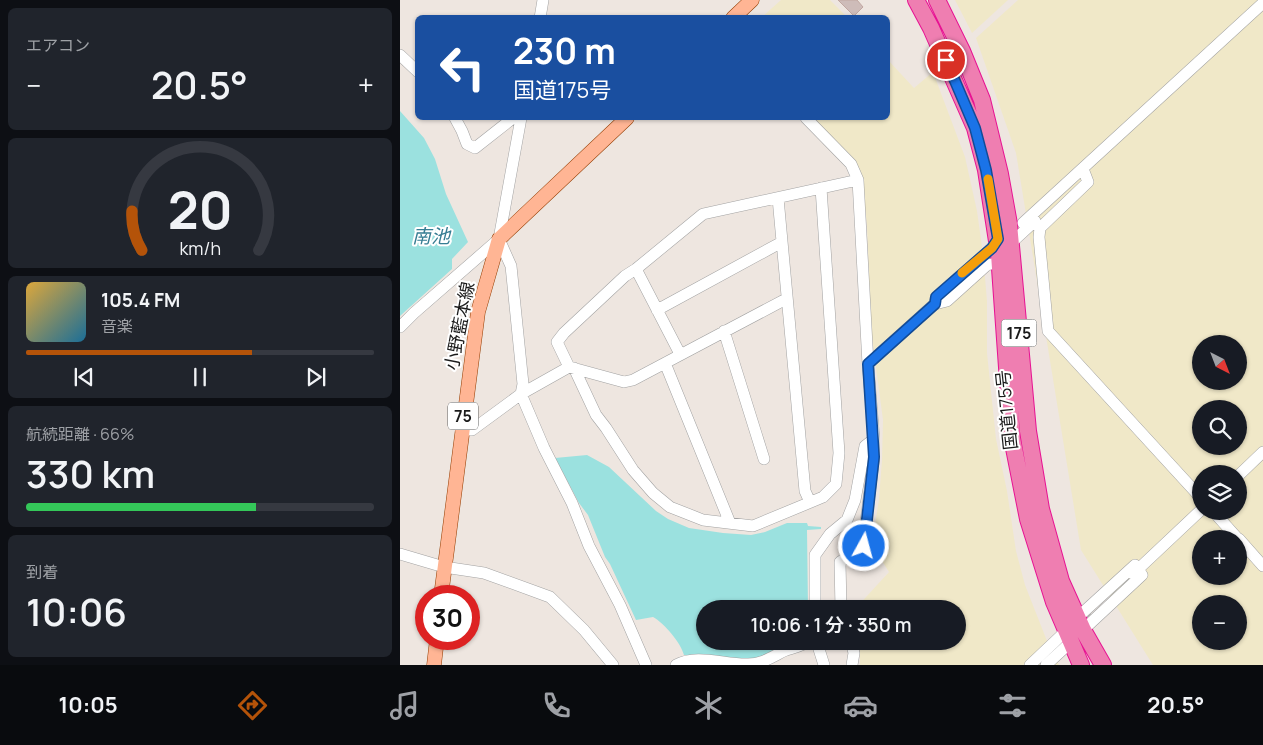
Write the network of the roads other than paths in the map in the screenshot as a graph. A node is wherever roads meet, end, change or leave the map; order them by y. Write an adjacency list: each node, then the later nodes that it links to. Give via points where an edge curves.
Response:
1 (543, 0): 6 (street)
2 (752, 0): 7 (main road)
3 (916, 0): 21 (highway, 国道175号 / 175, via 975,128)
4 (937, 0): 19 (highway, 国道175号 / 175, via 982,100)
5 (1263, 3): 15 (street)
6 (540, 15)
7 (736, 15)
8 (400, 55): 9 (street)
9 (415, 69)
10 (456, 120): 11 (street, via 467,144 475,148)
11 (510, 120)
12 (521, 120): 20 (street)
13 (626, 120): 20 (main road)
14 (808, 120): 16 (street, via 850,164)
15 (1083, 169): 19 (street, via 1076,170); 21 (street, via 1077,184); 40 (street, via 1088,182 1040,228 1048,331)
16 (858, 180): 17 (street); 32 (street)
17 (821, 188): 18 (street); 41 (street, via 839,453 836,484 823,497)
18 (778, 198): 22 (street); 24 (street, via 704,214)
19 (1016, 224): 21 (highway, 国道175号 / 175)
20 (499, 239): 28 (street); 34 (street, via 511,266 523,384); 35 (main road, 小野藍本線 / 75, via 478,312)
21 (1004, 241): 23 (highway, 国道175号 / 175); 26 (street, via 936,297); 53 (highway, 国道175号 / 175, via 1041,509 1061,581)
22 (782, 242): 25 (street); 27 (street)
23 (993, 260): 26 (street, via 947,301); 54 (highway, 国道175号 / 175, via 1012,438 1028,519)
24 (636, 269): 27 (street); 33 (street, via 564,332 557,342)
25 (786, 299): 29 (street); 41 (street, via 805,491)
26 (935, 304): 32 (street)
27 (657, 310): 30 (street)
28 (400, 327)
29 (724, 331): 30 (street); 38 (street)
30 (680, 354): 31 (street)
31 (664, 363): 33 (street, via 624,382); 44 (street)
32 (868, 364): 36 (street)
33 (571, 368): 34 (street); 44 (street, via 596,415 633,470 653,493 670,507 703,520)
34 (521, 394): 35 (street, via 472,430); 61 (street)
35 (462, 430): 49 (main road, 小野藍本線 / 75)
36 (874, 439): 51 (street, via 865,446 855,500 847,520 830,534 815,555); 52 (street, via 864,546 840,562)
37 (1263, 452): 39 (street)
38 (764, 459)
39 (1247, 467)
40 (1192, 488)
41 (810, 502): 44 (street, via 753,526)
42 (1192, 519): 53 (street, via 1139,569 1135,565)
43 (1221, 520): 45 (street)
44 (730, 523)
45 (1230, 530)
46 (1247, 549): 48 (street)
47 (400, 554): 49 (street)
48 (1263, 566)
49 (444, 567): 50 (main road, 小野藍本線 / 75); 60 (street, via 484,573 550,596)
50 (442, 585)
51 (815, 600)
52 (841, 600)
53 (1084, 620): 69 (highway, 国道175号 / 175)
54 (1065, 639): 65 (street); 66 (street); 67 (street); 68 (highway, 国道175号 / 175)
55 (436, 650): 59 (main road)
56 (786, 650): 62 (street, via 764,662 748,664 704,660)
57 (819, 650): 63 (street)
58 (853, 650): 64 (street)
59 (434, 665)
60 (613, 665)
61 (646, 665)
62 (676, 665)
63 (824, 665)
64 (852, 665)
65 (1030, 665)
66 (1036, 665)
67 (1046, 665)
68 (1081, 665)
69 (1103, 665)

